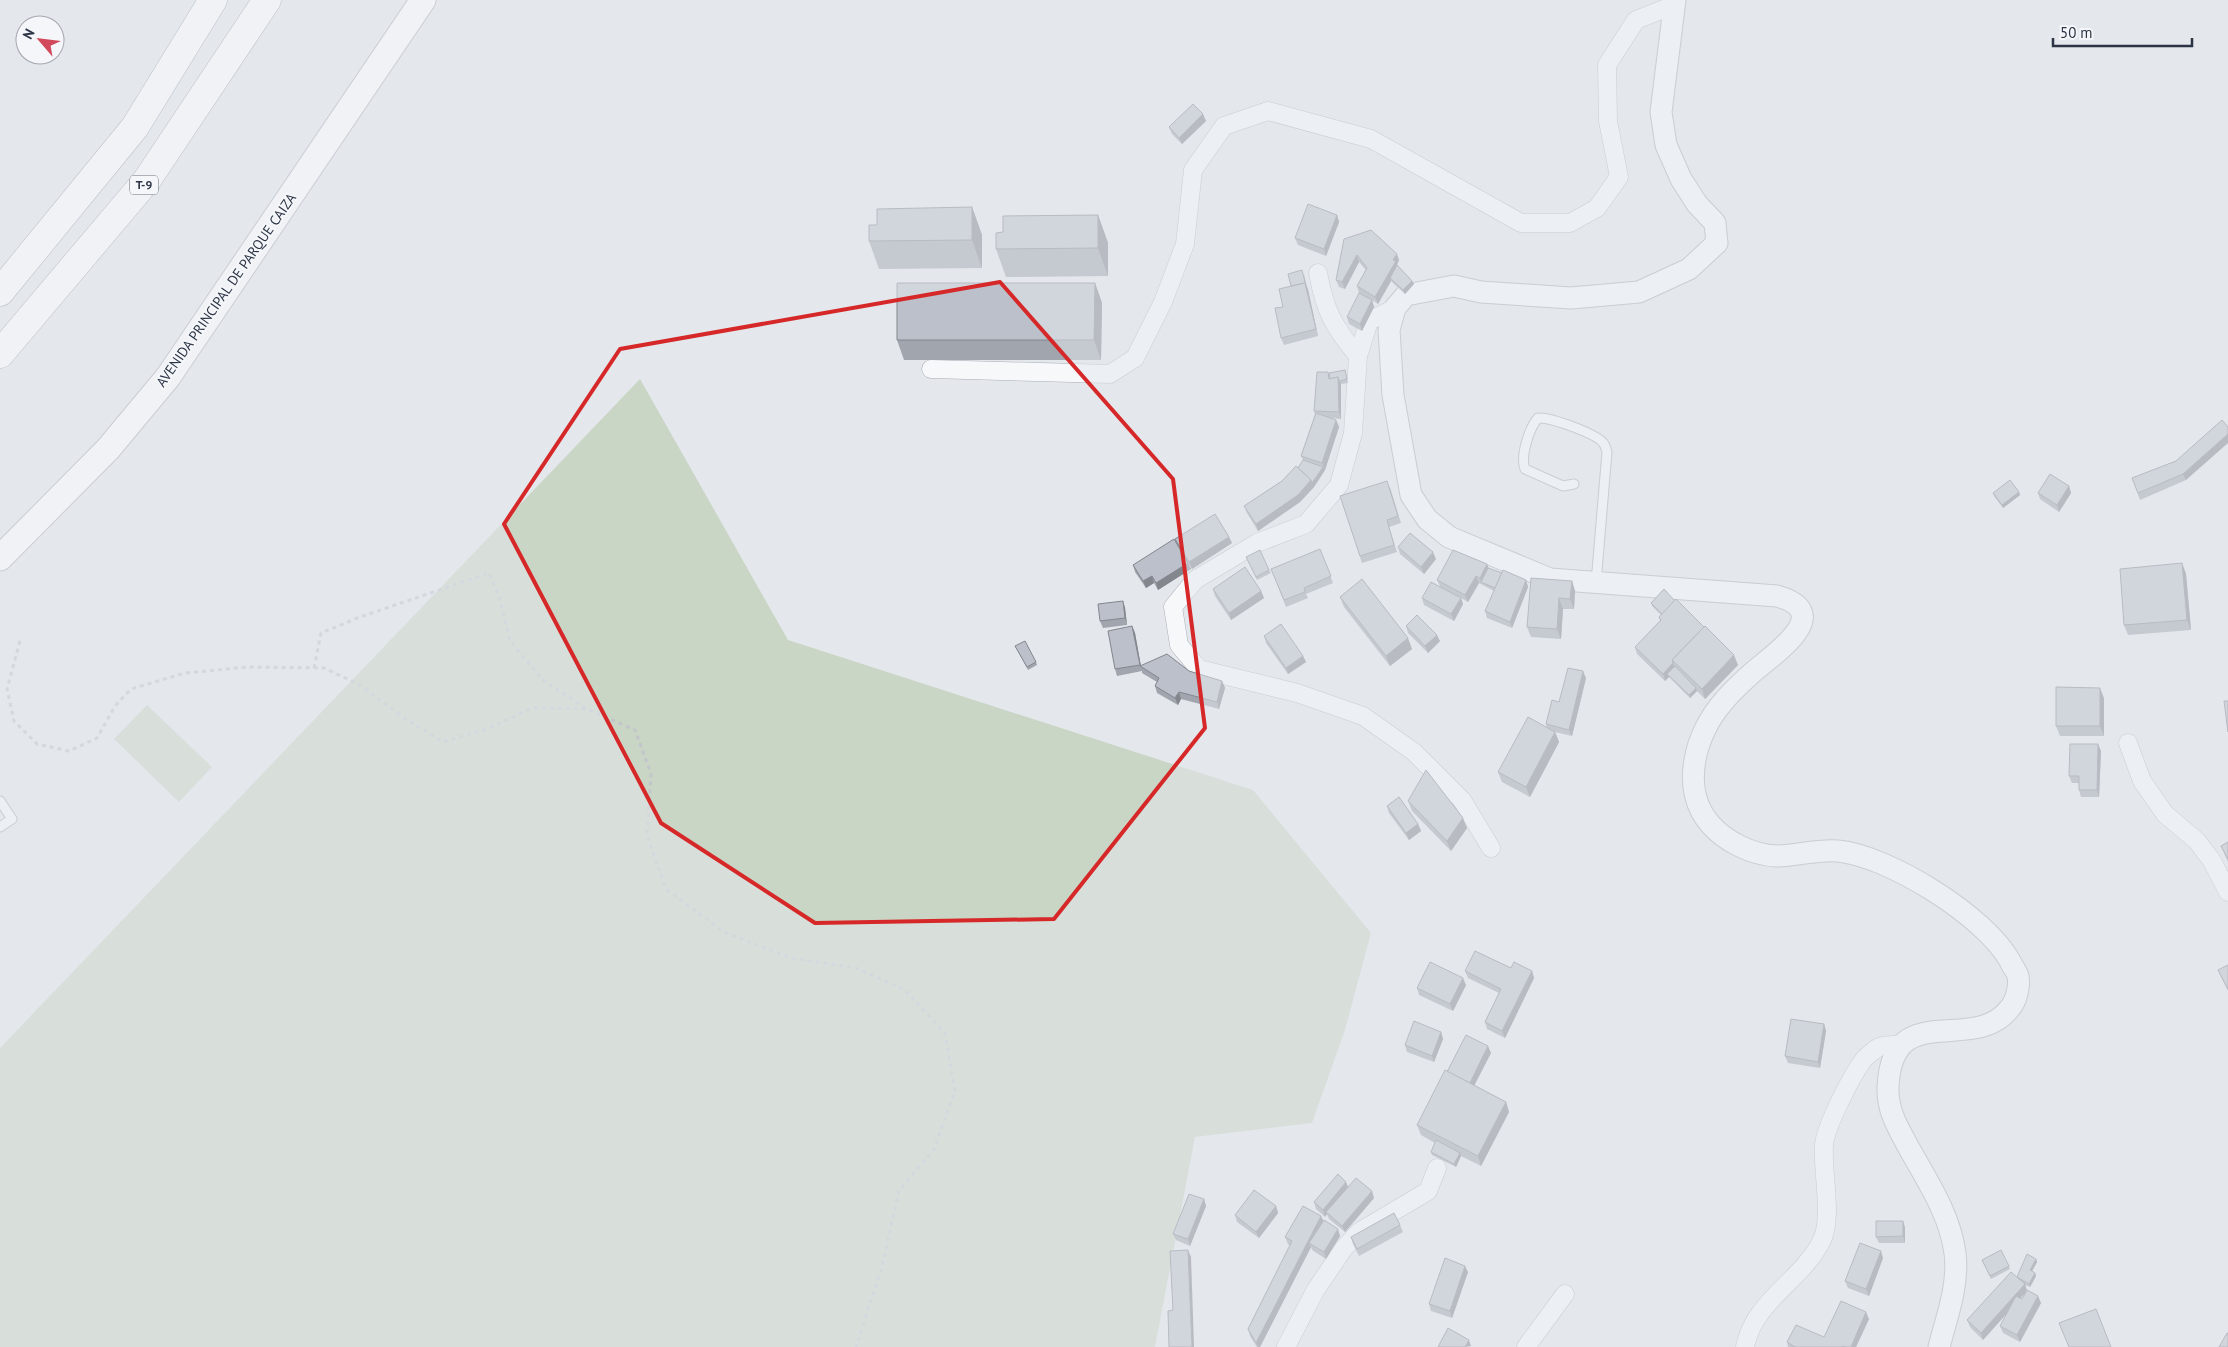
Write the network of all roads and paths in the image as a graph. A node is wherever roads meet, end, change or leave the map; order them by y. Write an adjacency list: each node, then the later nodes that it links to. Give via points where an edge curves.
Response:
1 (213, 0): 6 (highway, via 135,127)
2 (267, 0): 8 (highway, T-9, via 147,180)
3 (423, 0): 12 (main road, AVENIDA PRINCIPAL DE PARQUE CAIZA, via 168,377 108,449)
4 (1675, 2): 7 (street, via 1661,112 1665,137 1681,178 1697,204 1715,223 1717,243 1689,269 1639,292 1572,298 1481,292 1454,286 1406,295); 10 (street, via 1636,20 1607,65 1608,121 1619,177 1597,208 1570,223 1521,223 1371,139 1268,111 1224,126 1193,170 1185,244 1163,302 1135,358 1110,374)
5 (1318, 272): 9 (street, via 1324,303 1336,330)
6 (0, 292)
7 (1395, 308): 9 (street, via 1369,321); 13 (street, via 1389,330 1393,395 1411,495 1427,519 1449,537 1550,579)
8 (0, 354)
9 (1358, 356): 20 (street, via 1352,433 1339,485 1306,524 1257,543 1195,580 1173,607 1179,645 1199,669 1297,693 1364,716 1414,752 1462,800)
10 (930, 369)
11 (1574, 484): 13 (lane, via 1563,486 1526,469 1522,463 1533,424 1538,418 1547,417 1596,438 1604,444 1607,452)
12 (0, 558)
13 (1596, 583): 22 (street, via 1645,584 1777,596 1798,606 1802,613 1799,628 1785,648 1753,672 1722,702 1704,733 1692,772 1697,801 1711,825 1737,845 1756,853 1777,856 1836,851 1890,867 1960,909 2004,950 2018,976 2016,1001 2001,1020 1964,1031 1930,1031)
14 (20, 641): 15 (path, via 7,689 14,721 37,744 69,751 97,738 115,706 132,689 185,673 248,667)
15 (314, 668): 16 (path, via 324,668 360,685 442,742 486,729 532,708); 16 (path, via 321,633 489,573 499,596 510,641 543,680)
16 (587, 709): 25 (path, via 635,730 651,774 647,836 666,889 724,932 791,958 856,968 905,990 945,1034 955,1091 934,1149 899,1191 882,1267)
17 (2128, 743): 21 (street, via 2142,781 2165,814 2207,854)
18 (0, 801): 19 (lane, via 12,819)
19 (0, 827)
20 (1492, 848)
21 (2228, 892)
22 (1902, 1045): 28 (street, via 1880,1047 1862,1061 1828,1128 1824,1143 1826,1221 1823,1237 1808,1262 1762,1308); 29 (street, via 1888,1083 1889,1111 1944,1212 1956,1254 1951,1304)
23 (1437, 1168): 26 (street, via 1428,1191 1359,1232 1344,1248 1315,1290)
24 (1564, 1294): 27 (street)
25 (856, 1347)
26 (1286, 1347)
27 (1526, 1347)
28 (1745, 1347)
29 (1939, 1347)

